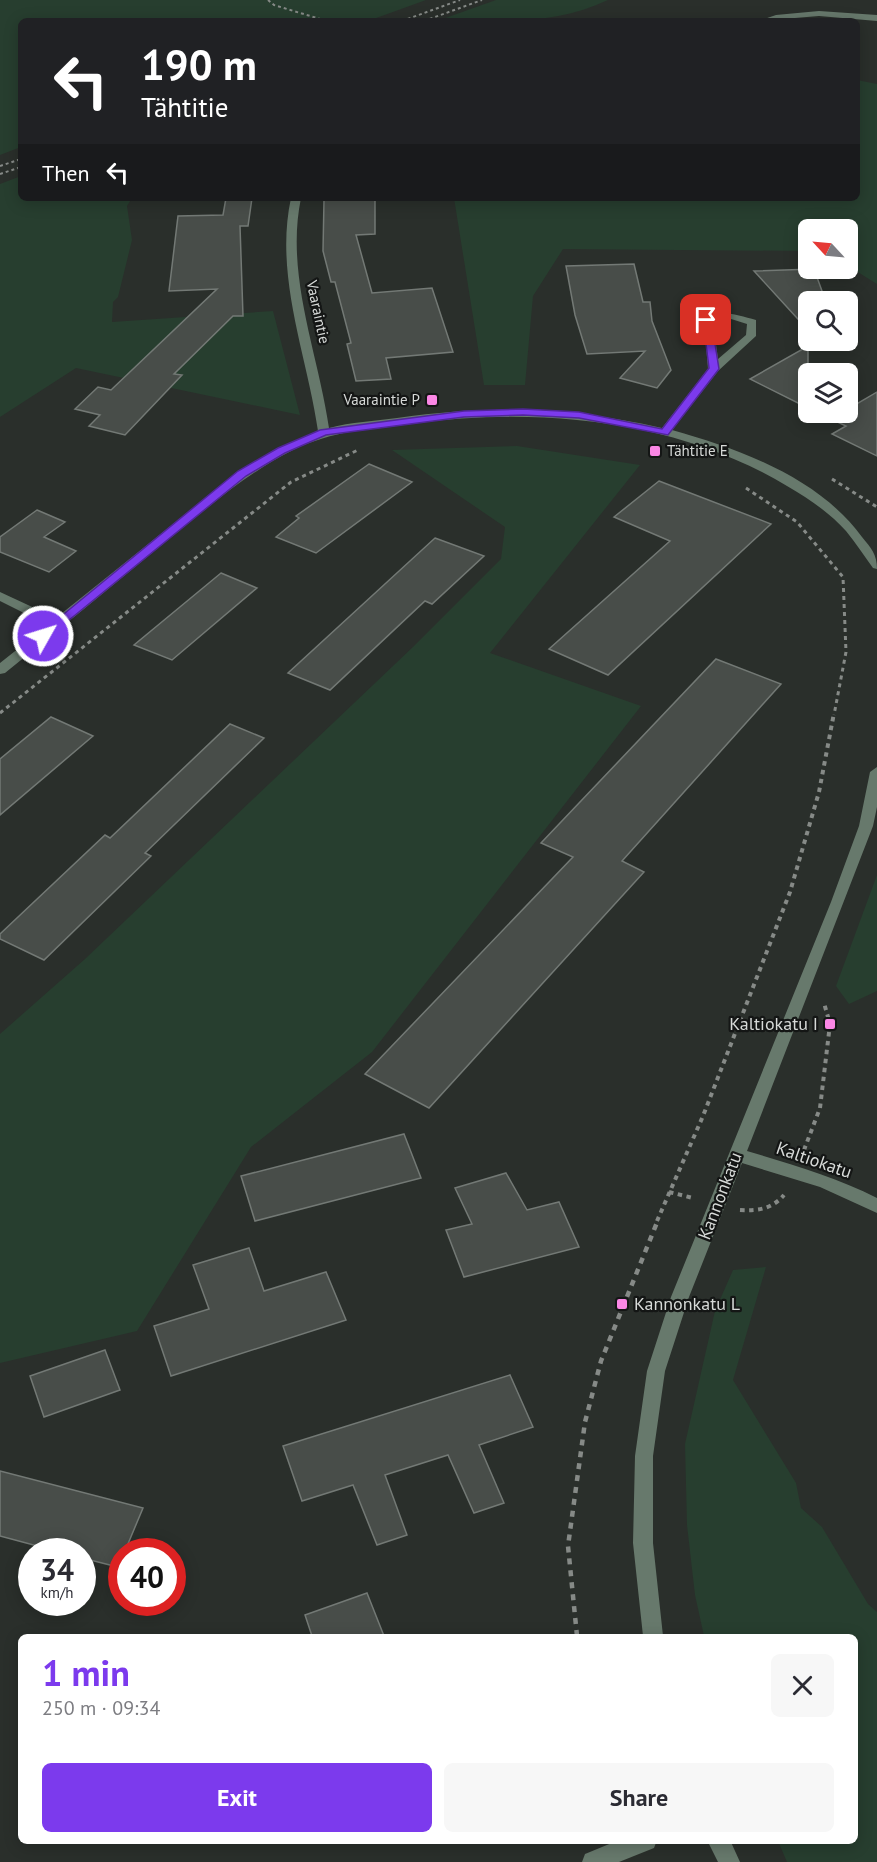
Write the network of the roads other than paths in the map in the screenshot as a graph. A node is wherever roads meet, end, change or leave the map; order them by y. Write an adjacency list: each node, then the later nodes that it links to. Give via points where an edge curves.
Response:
1 (776, 18): 2 (street, via 804,12)
2 (877, 18)
3 (296, 201): 5 (street, Vaaraintie, via 291,235 293,274)
4 (714, 369): 4 (street, via 752,336 752,322 728,315 706,320 702,330 711,344); 6 (street)
5 (324, 432): 6 (street, via 464,414 523,412 579,415); 9 (street, via 282,450 242,474)
6 (665, 432): 7 (street, via 721,448 804,489 868,541)
7 (877, 565)
8 (0, 596): 9 (street)
9 (57, 624): 10 (street)
10 (0, 670)
11 (877, 772): 12 (street, Kannonkatu, via 866,826)
12 (736, 1155): 13 (street, Kaltiokatu, via 796,1172); 14 (street, Kannonkatu, via 680,1297 656,1371 644,1456 643,1543)
13 (877, 1206)
14 (653, 1634)
15 (636, 1844): 17 (street)
16 (720, 1844): 18 (street)
17 (593, 1862)
18 (729, 1862)

